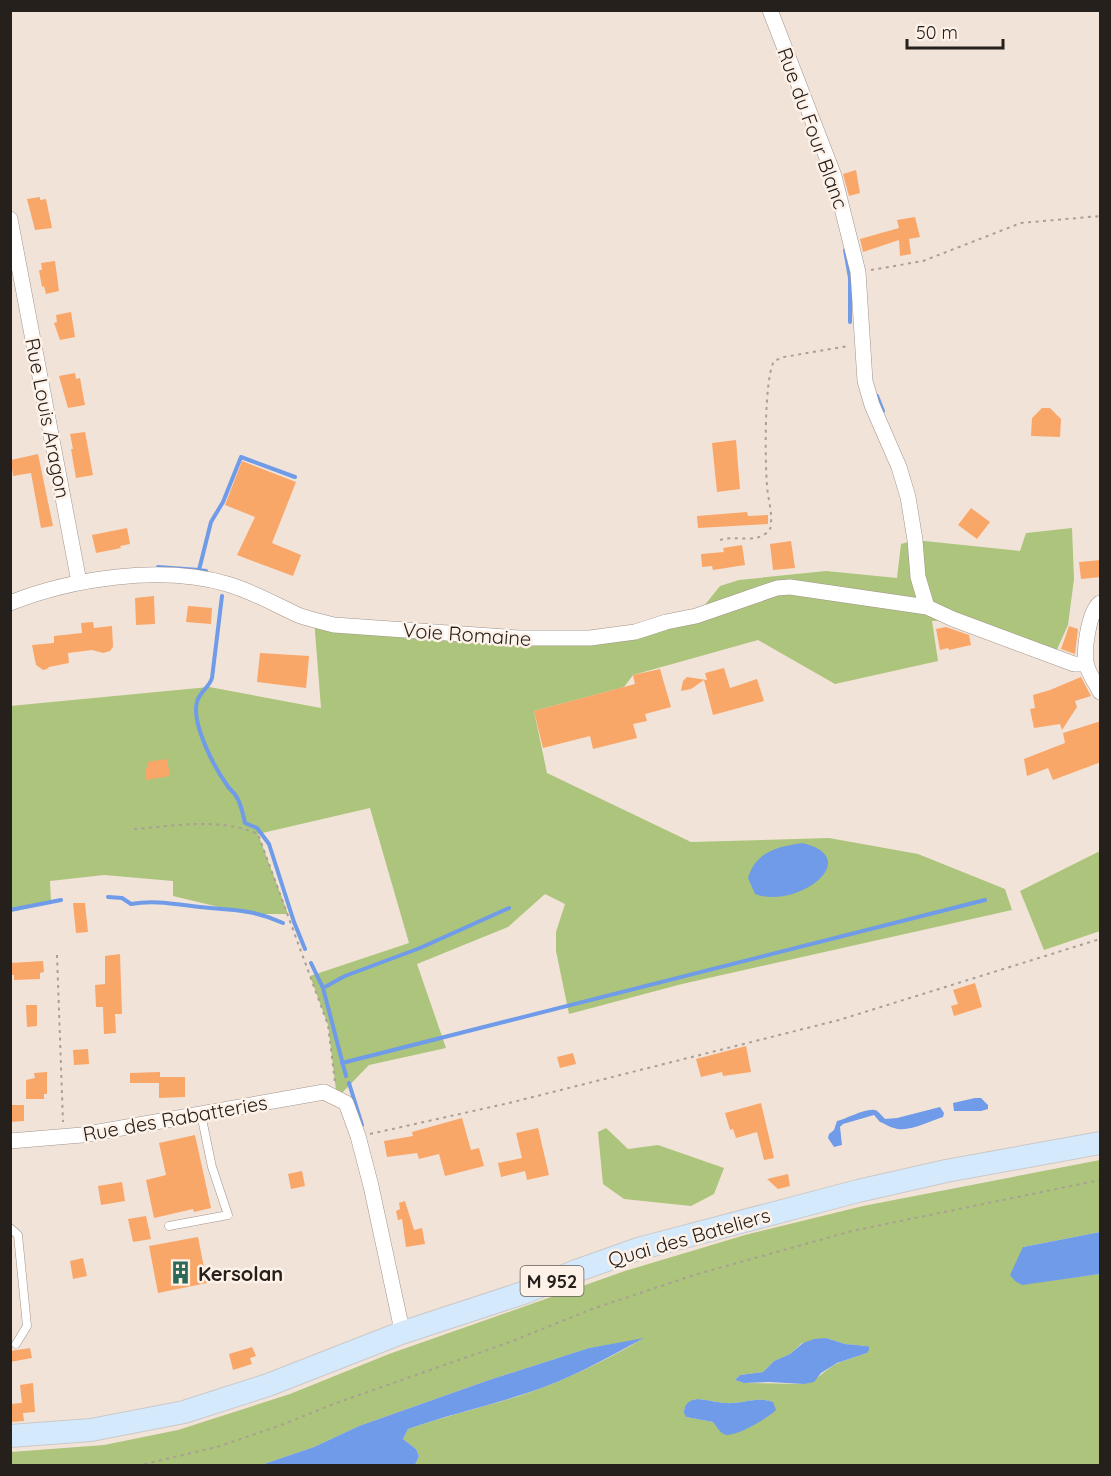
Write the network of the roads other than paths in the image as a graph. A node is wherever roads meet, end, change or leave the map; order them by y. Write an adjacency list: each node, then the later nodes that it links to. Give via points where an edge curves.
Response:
1 (770, 10): 8 (street, Rue du Four Blanc, via 834,176 858,272 865,381 908,497 918,577)
2 (10, 219): 3 (street, Rue Louis Aragon)
3 (27, 309): 4 (street); 5 (street, Rue Louis Aragon)
4 (10, 311)
5 (79, 582): 6 (street, Voie Romaine); 8 (street, Voie Romaine, via 174,575 224,583 301,616 334,625 519,638 590,638 635,632 783,588)
6 (10, 603)
7 (1101, 603): 9 (street, via 1093,611)
8 (927, 607): 9 (street, via 952,620 1074,664)
9 (1086, 663): 10 (street)
10 (1101, 692)
11 (201, 1114): 12 (street, Rue des Rabatteries, via 63,1137); 14 (lane, via 212,1167 228,1215); 16 (street, Rue des Rabatteries, via 324,1092 346,1103 376,1208)
12 (10, 1141)
13 (1101, 1143): 16 (main road, Quai des Bateliers / M 952, via 858,1191 700,1232 638,1249)
14 (169, 1226)
15 (10, 1228): 17 (lane, via 18,1235 27,1326)
16 (401, 1333): 18 (main road, Quai des Bateliers / M 952, via 268,1385 184,1412 91,1430)
17 (16, 1344)
18 (10, 1436)

